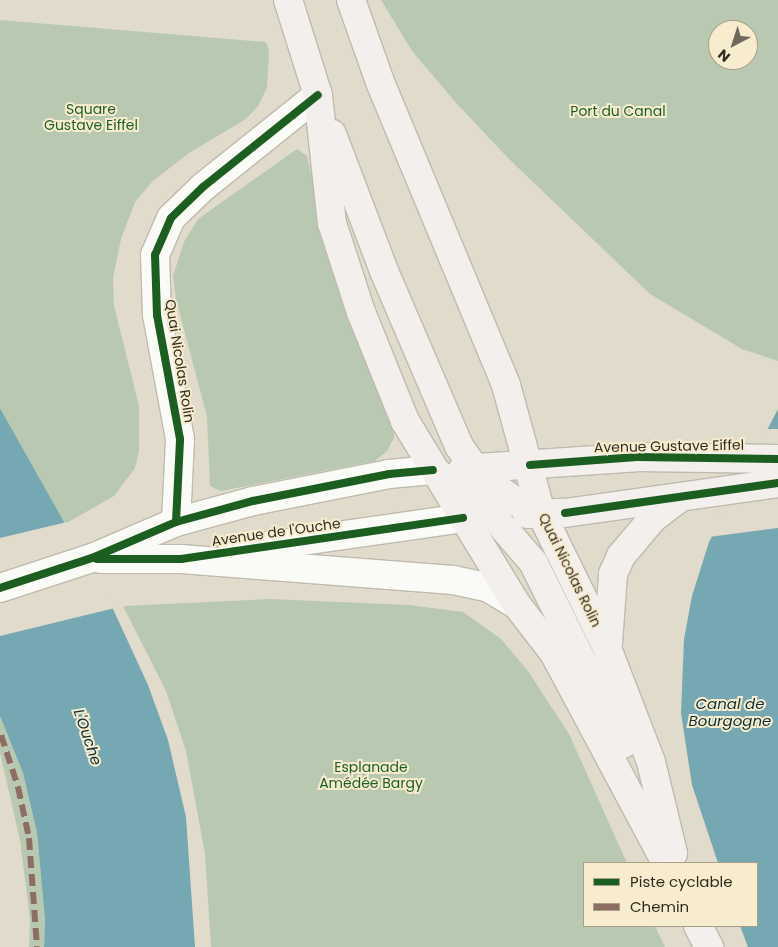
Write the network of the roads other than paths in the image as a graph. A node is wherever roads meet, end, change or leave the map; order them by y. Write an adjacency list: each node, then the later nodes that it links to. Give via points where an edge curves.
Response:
1 (288, 0): 3 (main road)
2 (351, 0): 5 (main road, Quai Nicolas Rolin, via 384,90 506,385)
3 (318, 95): 6 (main road, via 384,271 445,416); 7 (main road, via 332,223 361,312 405,421); 13 (street, Quai Nicolas Rolin, via 203,187 171,218 155,255 157,315 180,439)
4 (778, 459): 5 (main road, Avenue Gustave Eiffel, via 636,457)
5 (530, 465): 6 (main road, Avenue Gustave Eiffel); 10 (main road, Quai Nicolas Rolin)
6 (475, 469): 7 (main road, Avenue Gustave Eiffel); 10 (main road, via 517,502)
7 (433, 470): 11 (main road, via 468,493); 12 (main road); 13 (street, Avenue de l'Ouche, via 389,474 253,501)
8 (778, 483): 9 (main road)
9 (678, 499): 10 (main road); 18 (main road, via 653,518 621,556 612,574)
10 (541, 514): 11 (main road, Avenue de l'Ouche); 18 (main road, Quai Nicolas Rolin)
11 (493, 516): 12 (main road, Avenue de l'Ouche); 19 (main road, via 533,562 636,769)
12 (462, 518): 15 (street, Avenue de l'Ouche); 17 (main road)
13 (176, 522): 14 (street, Avenue de l'Ouche)
14 (92, 558): 15 (street, Avenue de l'Ouche); 16 (street, Avenue de l'Ouche)
15 (182, 559): 17 (street, Avenue de l'Ouche, via 466,582 487,587)
16 (0, 588)
17 (517, 605): 20 (main road, via 554,653)
18 (607, 648): 19 (main road, Quai Nicolas Rolin, via 651,762)
19 (660, 805): 21 (main road, Quai Nicolas Rolin)
20 (665, 862)
21 (676, 862)
22 (699, 927): 23 (main road)
23 (709, 947)

